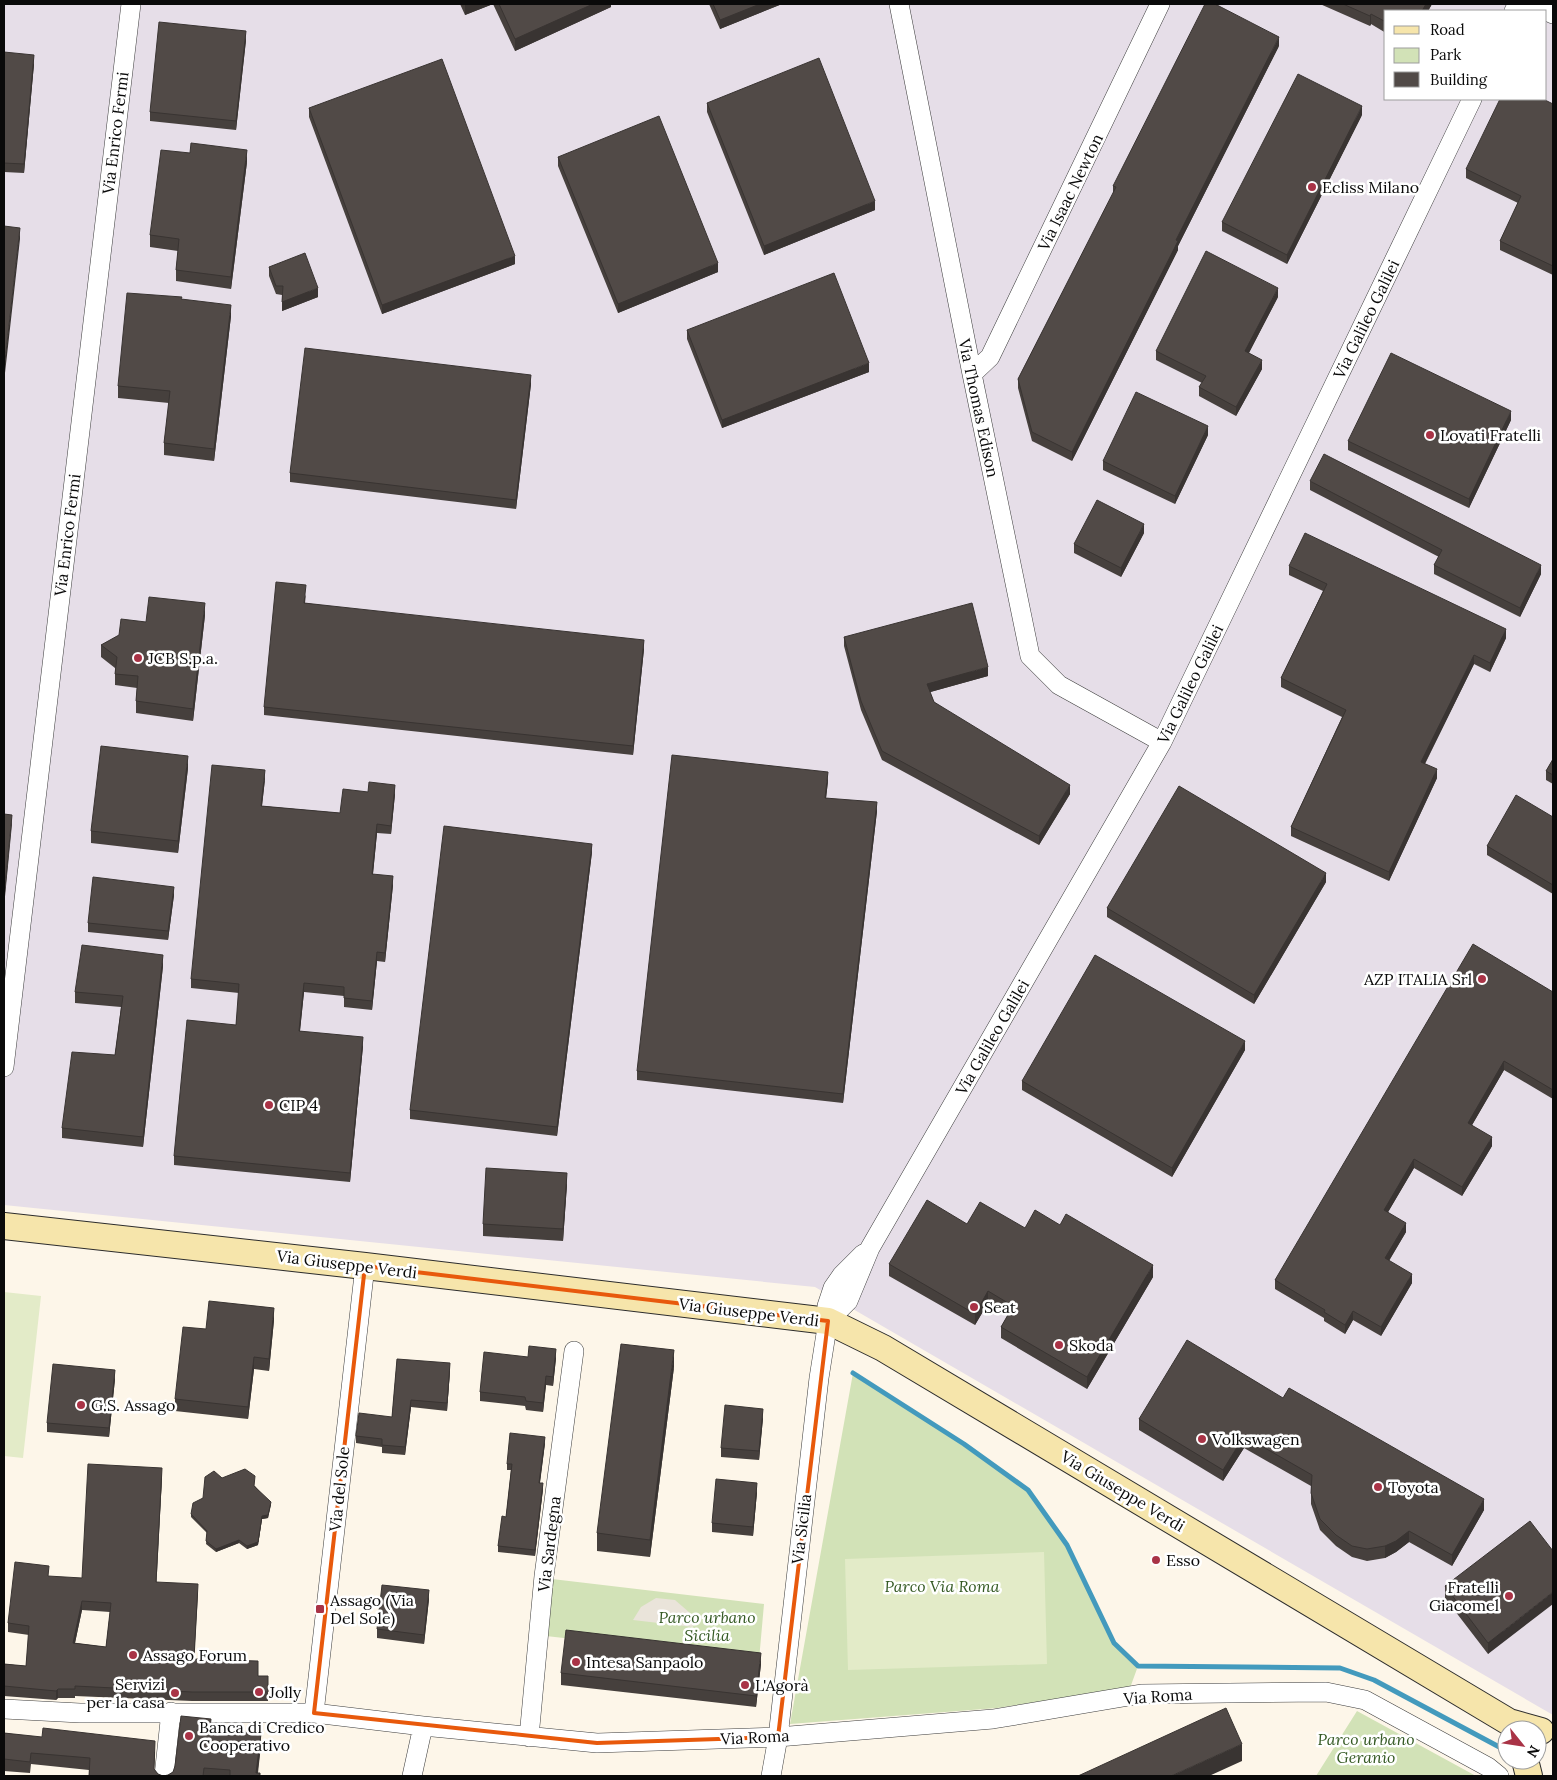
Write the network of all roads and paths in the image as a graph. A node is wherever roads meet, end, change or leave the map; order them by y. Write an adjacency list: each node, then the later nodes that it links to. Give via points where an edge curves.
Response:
1 (131, 4): 9 (street, Via Enrico Fermi)
2 (899, 4): 7 (street, Via Thomas Edison)
3 (1160, 4): 7 (street, Via Isaac Newton, via 990,357)
4 (1533, 4): 5 (street)
5 (1545, 10)
6 (1472, 100): 8 (street, Via Galileo Galilei)
7 (972, 374): 8 (street, Via Thomas Edison, via 1030,656 1059,685)
8 (1162, 742): 12 (street, Via Galileo Galilei, via 870,1248 833,1288 827,1306)
9 (4, 1067)
10 (4, 1226): 11 (main road, Via Giuseppe Verdi)
11 (365, 1266): 12 (main road, Via Giuseppe Verdi); 16 (street, Via del Sole)
12 (828, 1322): 17 (main road, Via Giuseppe Verdi, via 883,1348); 20 (street, Via Sicilia)
13 (574, 1351): 19 (street, Via Sardegna, via 544,1576)
14 (4, 1709): 15 (street, Via Roma, via 80,1713)
15 (171, 1712): 16 (street, Via Roma); 22 (street)
16 (314, 1713): 18 (street, Via Roma)
17 (1517, 1720)
18 (423, 1726): 19 (street, Via Roma); 23 (street)
19 (529, 1737): 20 (street, Via Roma, via 597,1743)
20 (778, 1737): 21 (street, Via Roma, via 992,1719 1141,1694 1326,1692 1365,1700); 24 (street, Via Sicilia)
21 (1494, 1772)
22 (164, 1776)
23 (412, 1776)
24 (771, 1776)

